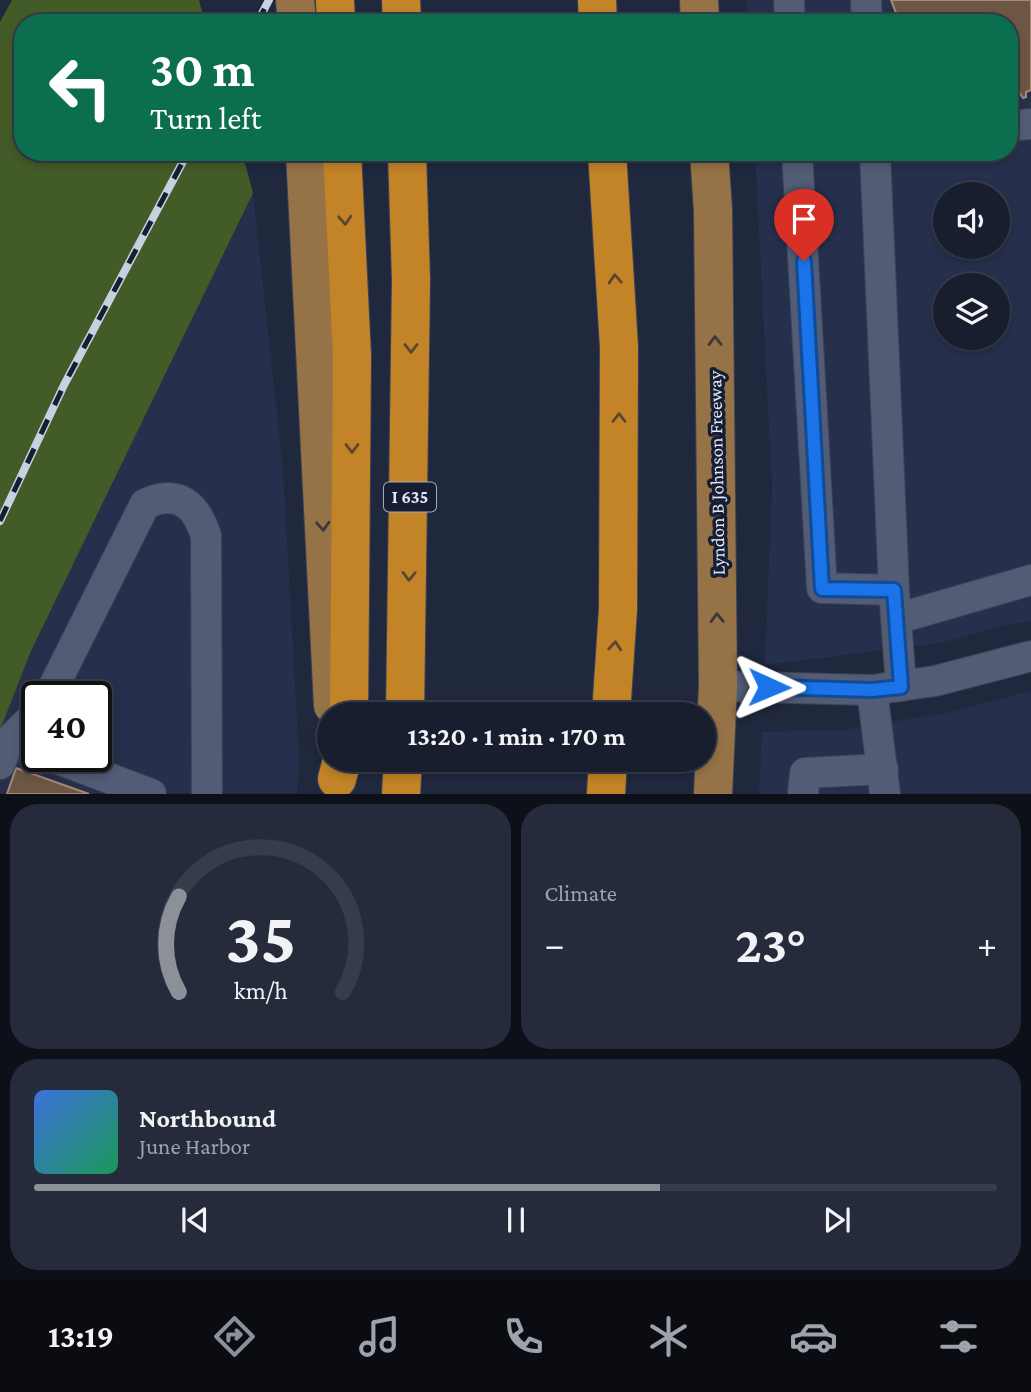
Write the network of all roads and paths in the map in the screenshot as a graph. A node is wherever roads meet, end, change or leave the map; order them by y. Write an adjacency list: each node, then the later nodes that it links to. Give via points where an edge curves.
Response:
1 (342, 161): 16 (highway, one-way to 16, via 352,356)
2 (407, 161): 17 (highway, I 635, one-way to 17, via 411,293)
3 (608, 161): 18 (highway, one-way to 3, via 618,608 619,348)
4 (710, 161): 13 (main road, Lyndon B Johnson Freeway, one-way to 4)
5 (798, 161): 9 (street, via 822,589)
6 (874, 161): 9 (street)
7 (306, 170): 15 (main road, one-way to 15)
8 (1031, 580): 10 (street)
9 (894, 590): 10 (street)
10 (896, 620): 14 (street)
11 (1031, 656): 14 (street, via 935,681)
12 (56, 681): 26 (street, via 145,504 170,498 187,502 200,516 206,536)
13 (718, 686): 14 (street); 29 (main road, Lyndon B Johnson Freeway)
14 (886, 688): 24 (street)
15 (333, 702)
16 (349, 702)
17 (405, 702)
18 (612, 702)
19 (21, 733): 20 (street)
20 (5, 753)
21 (88, 772): 25 (street)
22 (402, 772): 27 (highway)
23 (607, 772): 28 (highway)
24 (884, 781): 30 (street, via 805,774)
25 (134, 791)
26 (206, 793)
27 (401, 793)
28 (606, 793)
29 (713, 793)
30 (803, 793)

